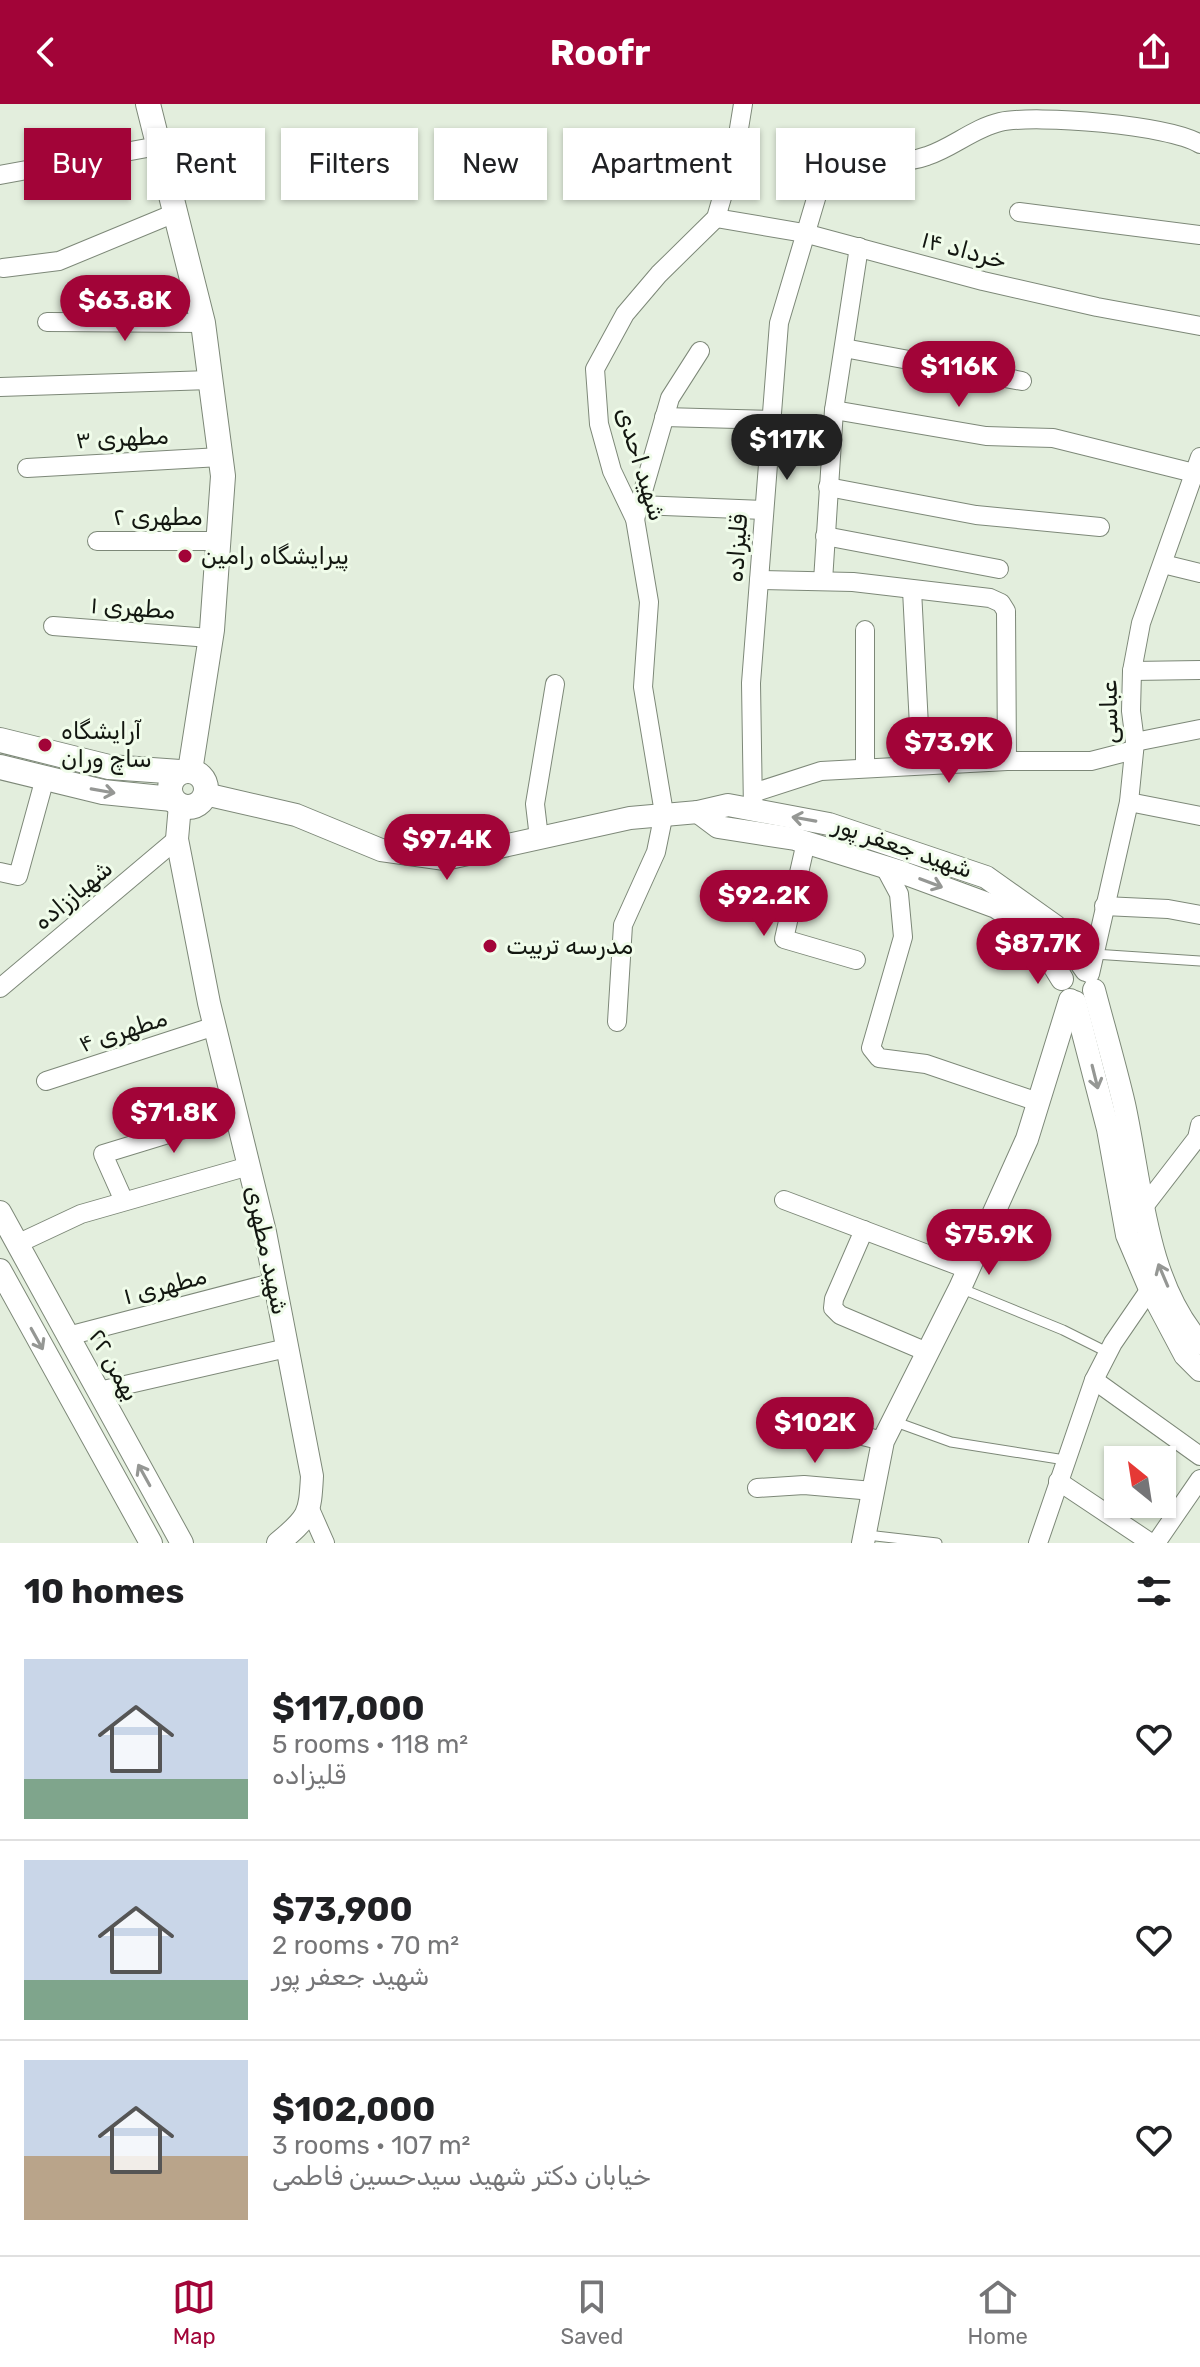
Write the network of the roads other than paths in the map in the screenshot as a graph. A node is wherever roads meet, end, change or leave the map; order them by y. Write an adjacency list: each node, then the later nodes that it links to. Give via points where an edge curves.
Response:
1 (148, 104): 3 (main road)
2 (743, 104): 10 (street)
3 (154, 128)
4 (1200, 144): 11 (street, قلیزاده, via 1109,123 1037,119 998,122 925,157 876,161 829,155)
5 (147, 148): 6 (street)
6 (0, 175)
7 (172, 200): 9 (main road)
8 (1019, 212): 12 (street)
9 (175, 213): 14 (street, via 59,261); 16 (main road)
10 (716, 218): 11 (street, ۱۴ خرداد); 31 (street, شهید احدی, via 625,314 595,369 599,424 612,471)
11 (804, 233): 13 (street, ۱۴ خرداد); 25 (street, قلیزاده, via 779,323)
12 (1200, 235)
13 (859, 247): 17 (street, ۱۴ خرداد, via 983,281); 18 (street)
14 (3, 268)
15 (47, 322): 16 (street)
16 (203, 323): 20 (main road)
17 (1200, 326)
18 (844, 348): 21 (street); 23 (street)
19 (700, 351): 24 (street)
20 (210, 380): 22 (street); 26 (main road)
21 (1022, 381)
22 (0, 387)
23 (834, 410): 27 (street, via 986,436 1053,438); 29 (street)
24 (664, 417): 25 (street); 31 (street)
25 (771, 420): 30 (street, قلیزاده)
26 (220, 457): 28 (street, مطهری ۳); 35 (main road)
27 (1197, 467): 36 (street, عباسی)
28 (27, 468)
29 (828, 487): 32 (street, via 976,515); 33 (street)
30 (764, 510): 31 (street); 39 (street, قلیزاده)
31 (637, 512): 62 (street, شهید احدی, via 649,602 643,687)
32 (1100, 527)
33 (825, 536): 37 (street); 40 (street)
34 (97, 541): 35 (street, مطهری ۲)
35 (218, 541): 44 (main road)
36 (1163, 564): 38 (street); 46 (street, عباسی, via 1141,623)
37 (999, 569)
38 (1200, 573)
39 (759, 580): 40 (street); 59 (street, قلیزاده, via 751,683)
40 (823, 581): 41 (street)
41 (912, 590): 51 (street, via 990,598 1006,611); 52 (street)
42 (53, 626): 44 (street, مطهری ۱)
43 (865, 630): 54 (street)
44 (210, 638): 55 (main road)
45 (1200, 670): 46 (street)
46 (1132, 671): 50 (street, عباسی)
47 (555, 684): 64 (street, via 535,804)
48 (1200, 729): 50 (street)
49 (0, 740): 55 (main road, via 109,767)
50 (1135, 746): 51 (street, via 1091,761); 60 (street, عباسی)
51 (1007, 761): 52 (street)
52 (921, 765): 54 (street)
53 (0, 767): 56 (main road)
54 (865, 768): 59 (street, via 821,771)
55 (185, 772): 57 (main road, via 199,775); 58 (main road, via 172,779 169,789)
56 (45, 778): 58 (main road, one-way to 58); 68 (street, via 18,876)
57 (205, 794): 58 (main road, via 190,807); 64 (street, شهید جعفر پور, via 296,815 381,850 445,859)
58 (176, 802): 65 (street, شهید مطهری)
59 (753, 802): 61 (street, شهید جعفر پور); 73 (street, شهید جعفر پور, one-way to 59, via 1055,926 986,877)
60 (1129, 802): 63 (street); 69 (street, عباسی)
61 (698, 812): 62 (street, شهید جعفر پور); 66 (street, شهید جعفر پور, via 718,827)
62 (664, 813): 64 (street, شهید جعفر پور); 75 (street, via 656,852 623,925)
63 (1200, 816)
64 (539, 838)
65 (177, 839): 74 (street, شهباززاده); 76 (street, شهید مطهری)
66 (806, 842): 67 (street, شهید جعفر پور); 71 (street, via 784,939)
67 (884, 866): 73 (street, شهید جعفر پور, one-way to 73, via 996,907 1033,932); 78 (street, via 899,894 903,937 871,1048 879,1058 926,1064)
68 (0, 872)
69 (1104, 906): 70 (street); 73 (street, عباسی)
70 (1200, 915)
71 (856, 960)
72 (1200, 961): 73 (lane)
73 (1082, 981): 78 (street); 84 (street, شهید جعفر پور, via 1124,1104); 91 (street, شهید جعفر پور, one-way to 91, via 1127,1235)
74 (0, 988)
75 (617, 1022)
76 (215, 1026): 77 (street, مطهری ۴); 79 (street, شهید مطهری)
77 (46, 1081)
78 (1038, 1102): 89 (street, via 1027,1139)
79 (237, 1113): 81 (street, شهید مطهری); 83 (street, via 103,1154)
80 (1199, 1134): 84 (street)
81 (249, 1166): 83 (street); 90 (street, شهید مطهری)
82 (784, 1200): 86 (street)
83 (124, 1201): 87 (street)
84 (1143, 1208): 93 (street, شهید جعفر پور, one-way to 84, via 1185,1326 1150,1243)
85 (0, 1212): 87 (street, ۲۲ بهمن)
86 (864, 1230): 89 (street); 95 (street, via 833,1308)
87 (17, 1244): 92 (street, ۲۲ بهمن)
88 (0, 1270): 110 (street, one-way to 110)
89 (964, 1278): 95 (street); 96 (lane)
90 (275, 1282): 92 (street, مطهری ۱); 94 (street, شهید مطهری)
91 (1150, 1289): 96 (street); 97 (street, شهید جعفر پور, via 1185,1355)
92 (68, 1336): 99 (street, ۲۲ بهمن)
93 (1200, 1343)
94 (287, 1348): 99 (street); 108 (street, شهید مطهری, via 312,1476)
95 (927, 1352): 101 (street)
96 (1109, 1353): 98 (street)
97 (1200, 1370)
98 (1094, 1380): 102 (street); 103 (street)
99 (99, 1391): 111 (street, ۲۲ بهمن, one-way to 99)
100 (806, 1422): 101 (street)
101 (888, 1431): 103 (lane); 107 (street)
102 (1200, 1456)
103 (1065, 1460): 105 (street)
104 (1200, 1479): 116 (street)
105 (1058, 1481): 115 (street); 116 (street)
106 (757, 1488): 107 (street, via 804,1485)
107 (873, 1491): 109 (street)
108 (310, 1509): 112 (street); 113 (street)
109 (863, 1539): 114 (lane)
110 (151, 1543)
111 (182, 1543)
112 (278, 1543)
113 (325, 1543)
114 (937, 1543)
115 (1038, 1543)
116 (1154, 1543)

